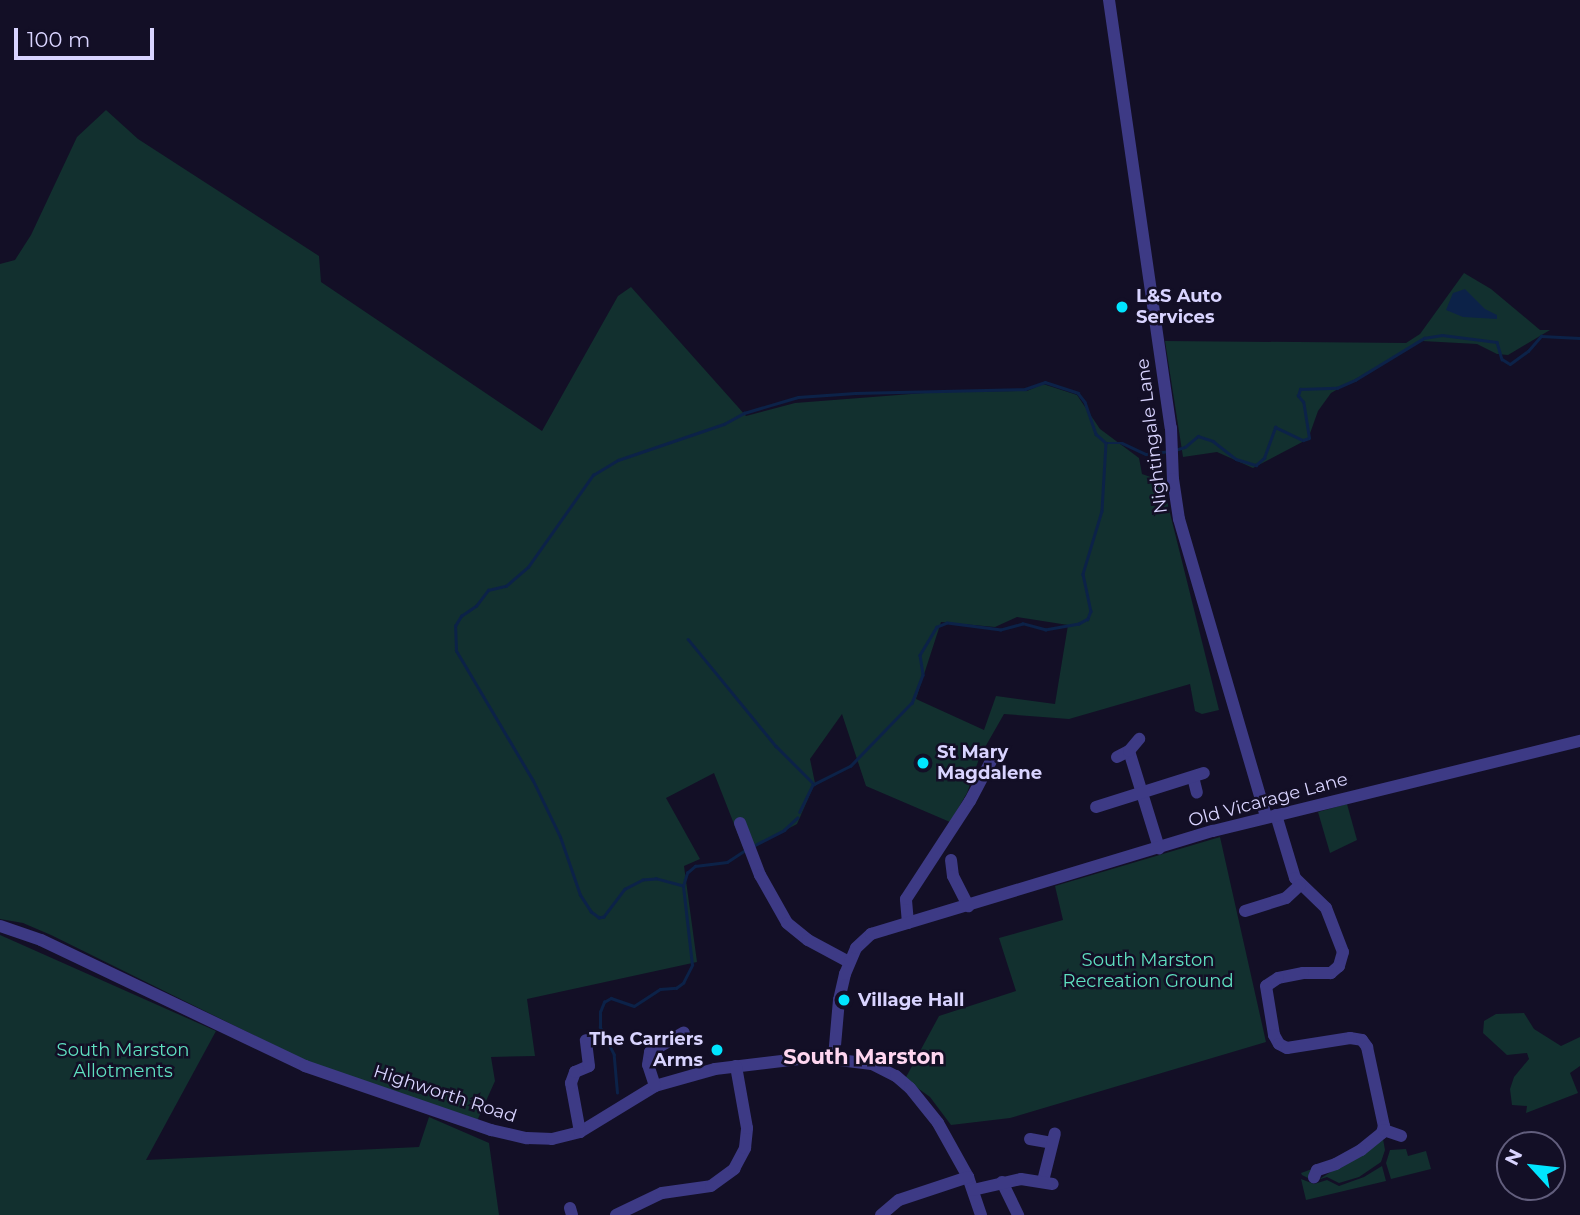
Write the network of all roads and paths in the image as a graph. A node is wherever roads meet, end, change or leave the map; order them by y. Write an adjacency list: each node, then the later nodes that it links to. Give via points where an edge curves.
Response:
1 (1109, 0): 10 (street, Nightingale Lane, via 1179,519)
2 (1139, 739): 4 (street)
3 (1580, 741): 10 (street, Old Vicarage Lane)
4 (1129, 751): 5 (street); 7 (street)
5 (1117, 757)
6 (991, 761): 17 (street, via 970,802 906,899)
7 (1143, 792): 8 (street, via 1198,775); 9 (street); 12 (street)
8 (1198, 793)
9 (1096, 807)
10 (1271, 816): 12 (street, Old Vicarage Lane); 14 (street, Nightingale Lane)
11 (740, 823): 19 (street, via 787,923)
12 (1159, 848): 15 (street, Old Vicarage Lane)
13 (951, 860): 15 (street, via 953,876)
14 (1300, 886): 16 (street, via 1286,898); 25 (street, via 1321,901 1330,915 1342,959 1331,973 1303,973 1269,983 1266,995 1274,1035 1287,1048 1350,1038 1365,1043)
15 (968, 906): 17 (street, Old Vicarage Lane)
16 (1245, 911)
17 (908, 923): 19 (street, Old Vicarage Lane, via 868,936)
18 (0, 926): 26 (street, Highworth Road, via 30,935 329,1075 503,1133 544,1140)
19 (849, 962): 22 (street, Old Vicarage Lane, via 839,1000)
20 (684, 1032): 24 (street, via 650,1052 648,1065)
21 (586, 1040): 26 (street, via 589,1066 575,1072 570,1083)
22 (834, 1057): 23 (street, Highworth Road); 29 (street, Highworth Road, via 880,1067 910,1088 939,1123)
23 (736, 1066): 24 (street, Highworth Road); 33 (street, via 747,1128 745,1148 734,1169 711,1186 662,1193)
24 (654, 1086): 26 (street, Highworth Road)
25 (1384, 1130): 27 (street); 30 (street, via 1346,1159 1317,1170)
26 (580, 1132)
27 (1401, 1136)
28 (1030, 1139): 31 (street, via 1053,1138 1048,1182)
29 (968, 1177): 32 (street, Highworth Road); 34 (street, via 899,1200)
30 (1314, 1177)
31 (1002, 1182): 32 (street); 36 (street)
32 (974, 1190): 35 (street, Highworth Road)
33 (616, 1215)
34 (881, 1215)
35 (981, 1215)
36 (1018, 1215)

